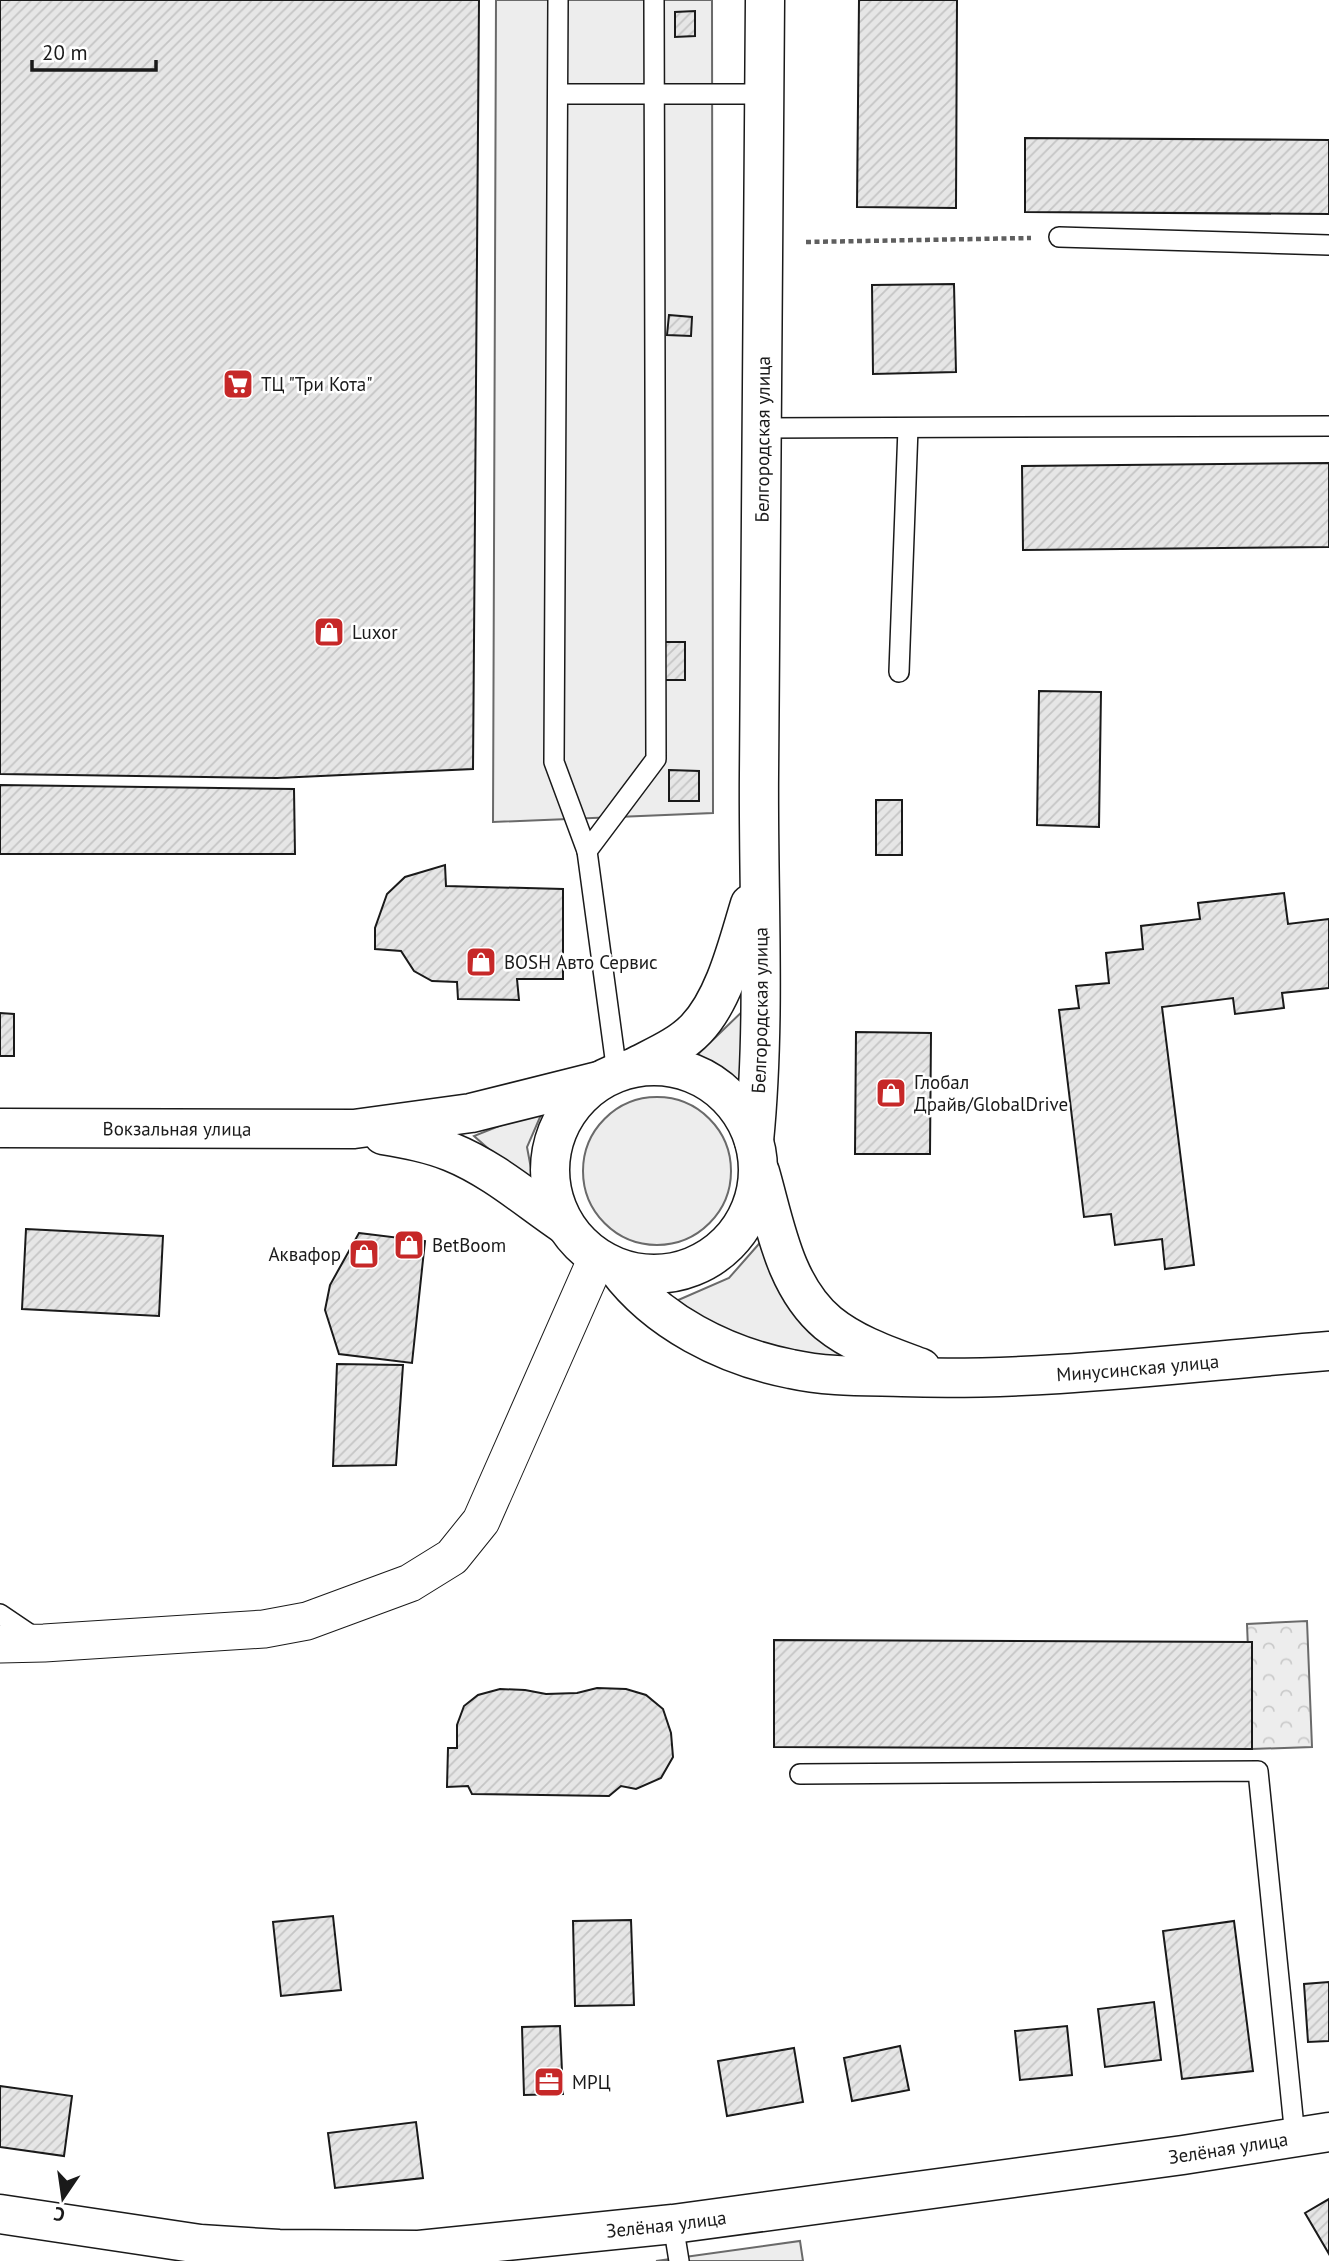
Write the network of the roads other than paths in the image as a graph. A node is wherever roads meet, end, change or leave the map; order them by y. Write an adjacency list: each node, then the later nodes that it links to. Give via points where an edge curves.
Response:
1 (558, 0): 5 (lane)
2 (654, 0): 4 (lane)
3 (765, 0): 6 (main road, Белгородская улица)
4 (655, 93): 5 (lane); 6 (lane); 13 (lane, via 656,759)
5 (558, 94): 13 (lane, via 554,762)
6 (765, 94): 10 (main road, Белгородская улица)
7 (1059, 237): 8 (lane)
8 (1329, 245)
9 (1329, 426): 11 (lane)
10 (763, 428): 11 (lane); 14 (main road, Белгородская улица)
11 (908, 428): 12 (lane)
12 (899, 672)
13 (587, 851): 15 (lane)
14 (758, 879): 15 (main road, Белгородская улица, via 714,1006 679,1044); 18 (main road, Белгородская улица, via 761,1038)
15 (617, 1074): 17 (main road, Вокзальная улица, via 471,1113); 18 (main road, via 674,1068 696,1075 732,1102 745,1121); 19 (main road, via 582,1095 556,1134 550,1180)
16 (0, 1128): 17 (main road, Вокзальная улица)
17 (354, 1129): 19 (main road, Вокзальная улица, via 451,1152 482,1167)
18 (756, 1153): 20 (main road, via 756,1191 748,1215 715,1255 668,1274 642,1274); 22 (main road, Минусинская улица, via 783,1254 811,1305 862,1345)
19 (565, 1225): 20 (main road, via 580,1244)
20 (607, 1263): 22 (main road, Минусинская улица, via 676,1323 758,1361 833,1375); 24 (street, via 481,1521 452,1557 410,1583 307,1621 264,1629)
21 (1329, 1351): 22 (main road, Минусинская улица)
22 (945, 1379)
23 (0, 1614): 24 (lane)
24 (44, 1643): 25 (street)
25 (0, 1644)
26 (800, 1774): 27 (lane, via 1258,1771)
27 (1312, 2135): 29 (main road, Зелёная улица)
28 (0, 2214): 29 (main road, Зелёная улица, via 200,2244 279,2249 419,2250)
29 (673, 2224): 30 (lane)
30 (679, 2261)

